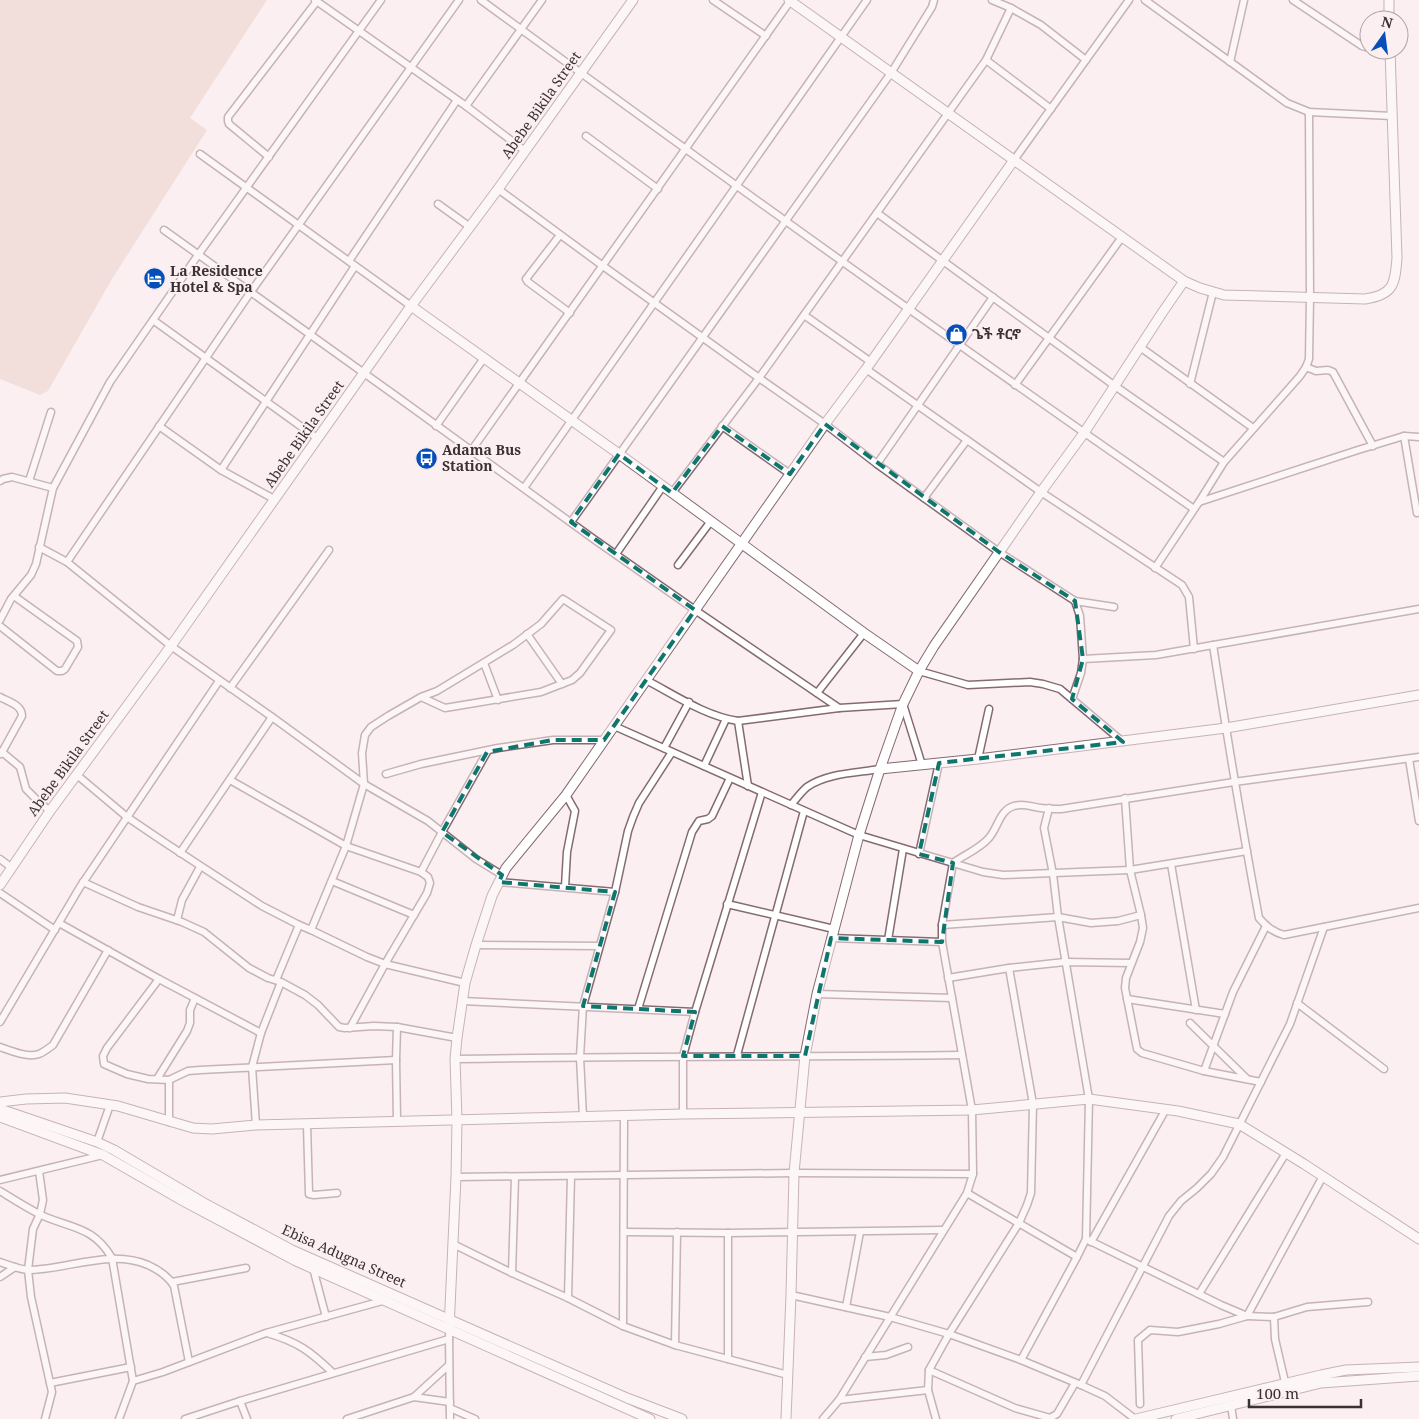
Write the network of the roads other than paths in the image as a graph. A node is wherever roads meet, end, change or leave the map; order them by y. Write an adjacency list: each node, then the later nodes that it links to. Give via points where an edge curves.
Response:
1 (381, 0): 18 (street)
2 (459, 0): 26 (street)
3 (481, 0): 17 (street)
4 (542, 0): 17 (street)
5 (632, 0): 27 (street, Abebe Bikila Street)
6 (713, 0): 19 (street)
7 (790, 0): 19 (street); 20 (street)
8 (867, 0): 20 (street)
9 (934, 0): 28 (street)
10 (992, 0): 16 (street)
11 (1129, 0): 23 (street)
12 (1145, 0): 25 (street)
13 (1244, 0): 25 (street)
14 (1293, 0): 21 (street)
15 (316, 1): 18 (street); 39 (street, via 228,118 229,124)
16 (1011, 8): 22 (street); 23 (street, via 1041,25)
17 (521, 29): 27 (street); 30 (street)
18 (359, 31): 26 (street); 39 (street)
19 (766, 36): 36 (street)
20 (841, 37): 28 (street); 41 (street)
21 (1359, 44)
22 (986, 60): 31 (street); 33 (street)
23 (1086, 60): 31 (street)
24 (1390, 60): 34 (street)
25 (1230, 62): 32 (street, via 1287,103)
26 (411, 68): 29 (street); 48 (street)
27 (580, 73): 36 (street); 37 (street, Abebe Bikila Street)
28 (891, 73): 33 (street); 47 (street)
29 (458, 100): 30 (street); 56 (street)
30 (466, 106): 37 (street)
31 (1051, 109): 40 (street)
32 (1309, 112): 34 (street); 62 (street)
33 (948, 113): 40 (street); 46 (street)
34 (1392, 116): 62 (street, via 1395,277 1389,290 1378,297)
35 (586, 136): 43 (street)
36 (685, 150): 41 (street); 43 (street)
37 (525, 152): 44 (street, Abebe Bikila Street)
38 (200, 154): 42 (street)
39 (269, 157): 42 (street)
40 (1014, 160): 52 (street); 54 (street)
41 (736, 186): 47 (street); 63 (street)
42 (247, 188): 48 (street); 53 (street)
43 (658, 188): 57 (street)
44 (498, 189): 49 (street, Abebe Bikila Street); 51 (street)
45 (438, 204): 49 (street)
46 (877, 213): 54 (street); 55 (street)
47 (785, 222): 55 (street); 70 (street)
48 (299, 225): 56 (street); 59 (street)
49 (470, 227): 64 (street, Abebe Bikila Street)
50 (164, 230): 53 (street)
51 (560, 235): 57 (street); 66 (street, via 526,279)
52 (1122, 237): 58 (street); 71 (street)
53 (198, 255): 59 (street); 68 (street)
54 (943, 260): 61 (street); 65 (street)
55 (842, 261): 65 (street); 67 (street)
56 (352, 263): 64 (street); 69 (street)
57 (603, 266): 63 (street); 66 (street)
58 (1184, 281): 60 (street); 73 (street)
59 (250, 292): 69 (street); 74 (street)
60 (1213, 292): 62 (street); 81 (street)
61 (993, 297): 71 (street); 72 (street)
62 (1310, 297): 77 (street, via 1309,359)
63 (654, 303): 70 (street); 87 (street)
64 (411, 306): 75 (street); 78 (street, Abebe Bikila Street)
65 (908, 309): 72 (street); 76 (street)
66 (570, 313): 80 (street)
67 (804, 315): 76 (street); 79 (street)
68 (153, 320): 74 (street); 108 (street, via 110,382)
69 (309, 334): 78 (street); 84 (street)
70 (702, 338): 79 (street); 100 (street)
71 (1049, 338): 82 (street); 83 (street)
72 (960, 345): 82 (street); 85 (street)
73 (1140, 348): 81 (street); 83 (street)
74 (206, 357): 84 (street); 89 (street)
75 (484, 358): 80 (street); 90 (street)
76 (868, 366): 85 (street); 88 (street)
77 (1306, 367): 92 (street); 98 (street, via 1333,372)
78 (363, 373): 90 (street); 96 (street, Abebe Bikila Street)
79 (759, 378): 88 (street); 91 (street)
80 (520, 383): 87 (street); 99 (street)
81 (1190, 384): 92 (street)
82 (1016, 385): 93 (street)
83 (1115, 386): 93 (street); 101 (street)
84 (266, 401): 96 (street); 103 (street)
85 (918, 405): 97 (street); 102 (street)
86 (51, 412): 106 (street)
87 (572, 420): 100 (street); 109 (street)
88 (825, 424): 102 (street); 104 (street)
89 (159, 426): 103 (street); 124 (street)
90 (436, 426): 99 (street)
91 (722, 426): 104 (street); 111 (street)
92 (1253, 428): 101 (street)
93 (1084, 433): 110 (street); 115 (street)
94 (1404, 436): 95 (street); 98 (street); 116 (street)
95 (1419, 436)
96 (317, 438): 113 (street, Abebe Bikila Street)
97 (967, 440): 110 (street); 112 (street)
98 (1373, 446): 114 (street)
99 (472, 451): 109 (street)
100 (619, 454): 107 (street); 118 (street)
101 (1224, 462): 114 (street)
102 (878, 464): 112 (street)
103 (221, 470): 113 (street)
104 (790, 474): 119 (street)
105 (0, 481): 106 (street, via 12,477)
106 (28, 481): 108 (street)
107 (663, 486): 111 (street); 123 (street)
108 (53, 488): 120 (street)
109 (524, 488): 118 (street)
110 (1041, 492): 122 (street); 126 (street)
111 (672, 493): 117 (street)
112 (924, 498): 122 (street)
113 (274, 500): 137 (street, Abebe Bikila Street)
114 (1199, 502): 115 (street)
115 (1194, 509): 126 (street)
116 (1418, 513)
117 (711, 521): 119 (street); 125 (street)
118 (571, 522): 123 (street)
119 (742, 544): 131 (street); 134 (street)
120 (39, 547): 124 (street); 127 (street, via 31,575)
121 (329, 550): 145 (street)
122 (999, 552): 128 (street); 141 (street)
123 (616, 554): 131 (street)
124 (66, 562): 137 (street)
125 (678, 565)
126 (1155, 568): 138 (street, via 1182,585 1189,598)
127 (14, 596): 132 (street); 133 (street, via 77,641 78,647 65,668 57,671)
128 (1075, 601): 129 (street); 139 (street, via 1080,616)
129 (1114, 607)
130 (1419, 609): 136 (street)
131 (695, 610): 142 (street); 146 (street)
132 (0, 620)
133 (0, 626)
134 (864, 633): 141 (street); 146 (street)
135 (527, 634): 140 (street); 144 (street); 144 (street, via 541,624 563,599 611,630 580,673)
136 (1214, 645): 138 (street); 160 (street)
137 (170, 646): 143 (street); 175 (street, Abebe Bikila Street)
138 (1194, 649): 139 (street, via 1156,655)
139 (1083, 659): 151 (street)
140 (484, 663): 149 (street); 150 (street)
141 (919, 670): 151 (street, via 968,685 1043,684 1060,689); 153 (street)
142 (646, 680): 152 (street); 159 (street)
143 (219, 681): 145 (street); 188 (street)
144 (562, 684): 150 (street, via 542,692)
145 (230, 688): 156 (street)
146 (817, 693): 154 (street)
147 (1419, 695): 160 (street)
148 (0, 697): 166 (street, via 20,707 22,712)
149 (422, 697): 150 (street, via 446,708); 179 (street, via 372,727 365,735 362,754)
150 (498, 700)
151 (1072, 700): 162 (street)
152 (689, 702): 157 (street); 163 (street)
153 (903, 704): 154 (street); 171 (street); 173 (street)
154 (839, 708): 158 (street)
155 (989, 709): 168 (street)
156 (272, 717): 177 (street); 179 (street)
157 (726, 719): 158 (street); 172 (street)
158 (738, 721): 180 (street)
159 (614, 726): 161 (street); 163 (street)
160 (1226, 728): 162 (street); 178 (street)
161 (604, 740): 164 (street, via 553,740); 182 (street)
162 (1123, 742): 168 (street)
163 (664, 748): 165 (street)
164 (487, 752): 174 (street); 190 (street)
165 (672, 752): 172 (street); 210 (street, via 633,817)
166 (1, 754): 186 (street, via 20,767 26,789)
167 (1419, 757): 169 (street)
168 (978, 759): 170 (street)
169 (1409, 759): 178 (street); 189 (street)
170 (939, 763): 171 (street); 196 (street)
171 (922, 765): 173 (street)
172 (704, 766): 176 (street)
173 (880, 769): 184 (street, via 819,780 806,788); 191 (street)
174 (386, 774)
175 (77, 775): 186 (street, Abebe Bikila Street); 188 (street)
176 (730, 778): 180 (street); 247 (street, via 712,816 699,821 694,827)
177 (230, 780): 192 (street); 195 (street)
178 (1234, 782): 183 (street); 194 (street)
179 (364, 784): 190 (street); 192 (street)
180 (748, 786): 181 (street)
181 (762, 792): 184 (street); 212 (street)
182 (566, 795): 205 (street); 209 (street, via 575,811)
183 (1125, 798): 185 (street, via 1061,809); 202 (street)
184 (791, 805): 187 (street)
185 (1049, 808): 198 (street, via 1013,806 1006,811 989,839); 204 (street, via 1044,828)
186 (50, 811): 201 (street, Abebe Bikila Street)
187 (804, 811): 191 (street); 216 (street)
188 (127, 817): 195 (street); 207 (street)
189 (1419, 821)
190 (442, 832): 203 (street); 205 (street)
191 (859, 835): 193 (street); 224 (street)
192 (346, 846): 203 (street); 206 (street)
193 (902, 850): 196 (street); 227 (street)
194 (1247, 852): 199 (street); 221 (street, via 1260,918)
195 (180, 853): 200 (street)
196 (919, 854): 198 (street)
197 (0, 859): 201 (street)
198 (953, 863): 204 (street, via 993,874); 220 (street)
199 (1171, 864): 202 (street); 248 (street)
200 (200, 867): 218 (street, via 182,900); 219 (street)
201 (12, 868): 208 (street, Abebe Bikila Street)
202 (1130, 870): 204 (street); 215 (street)
203 (421, 872): 214 (street, via 430,883)
204 (1053, 874): 217 (street)
205 (500, 879): 209 (street); 229 (street)
206 (332, 881): 214 (street); 225 (street)
207 (83, 882): 218 (street, via 138,907); 222 (street)
208 (0, 886)
209 (565, 887): 210 (street)
210 (615, 892): 230 (street)
211 (0, 893): 222 (street)
212 (727, 904): 216 (street); 249 (street)
213 (1419, 908): 223 (street)
214 (414, 915): 234 (street)
215 (1141, 915): 217 (street, via 1091,923); 233 (street, via 1143,928)
216 (775, 916): 224 (street); 261 (street)
217 (1058, 917): 220 (street); 232 (street)
218 (178, 920): 238 (street, via 204,932 249,968)
219 (299, 925): 225 (street); 238 (street)
220 (942, 925): 228 (street)
221 (1266, 926): 223 (street, via 1284,935); 250 (street)
222 (57, 927): 231 (street); 251 (street)
223 (1324, 927): 245 (street)
224 (834, 929): 226 (street)
225 (311, 930): 234 (street)
226 (831, 938): 227 (street); 240 (street)
227 (888, 940): 228 (street)
228 (942, 942): 236 (street)
229 (476, 945): 230 (street); 239 (street)
230 (598, 946): 246 (street)
231 (108, 950): 237 (street); 258 (street, via 53,1045 40,1054 31,1055)
232 (1065, 962): 233 (street); 235 (street); 273 (street)
233 (1131, 963): 243 (street, via 1126,978)
234 (385, 964): 239 (street); 254 (street)
235 (1009, 968): 236 (street); 275 (street)
236 (948, 978): 242 (street)
237 (159, 979): 241 (street); 269 (street, via 107,1048 103,1060 104,1064 127,1074)
238 (279, 981): 254 (street, via 305,995 339,1027); 255 (street)
239 (465, 983): 244 (street)
240 (817, 994): 242 (street); 262 (street)
241 (195, 998): 255 (street); 269 (street, via 187,1030)
242 (952, 998): 259 (street)
243 (1127, 999): 248 (street); 268 (street, via 1136,1049)
244 (462, 1000): 246 (street); 256 (street)
245 (1298, 1003): 267 (street); 272 (street)
246 (583, 1006): 247 (street); 263 (street)
247 (638, 1009): 249 (street)
248 (1196, 1010): 250 (street)
249 (695, 1012): 260 (street)
250 (1225, 1014): 257 (street)
251 (0, 1022)
252 (1190, 1023): 257 (street)
253 (397, 1027): 254 (street); 256 (street); 265 (street)
254 (350, 1028)
255 (261, 1033): 266 (street)
256 (457, 1038): 264 (street)
257 (1213, 1046): 268 (street); 271 (street)
258 (0, 1047)
259 (962, 1054): 262 (street); 279 (street)
260 (683, 1056): 261 (street); 263 (street); 281 (street)
261 (737, 1056): 262 (street)
262 (805, 1056): 280 (street)
263 (580, 1057): 264 (street); 284 (street)
264 (456, 1059): 285 (street)
265 (396, 1060): 266 (street); 286 (street)
266 (252, 1067): 270 (street, via 188,1071); 289 (street)
267 (1384, 1069)
268 (1204, 1071): 271 (street)
269 (157, 1079): 270 (street)
270 (169, 1080): 287 (street)
271 (1248, 1080): 272 (street)
272 (1261, 1082): 288 (street)
273 (1089, 1099): 275 (street); 278 (street); 316 (street)
274 (0, 1102): 276 (street, via 66,1098)
275 (1033, 1104): 279 (street); 308 (street, via 1031,1193)
276 (110, 1105): 287 (street); 291 (street)
277 (0, 1109): 291 (street, Ebisa Adugna Street)
278 (1166, 1109): 288 (street); 316 (street)
279 (972, 1110): 280 (street); 297 (street)
280 (799, 1112): 281 (street); 296 (street)
281 (683, 1114): 282 (street)
282 (624, 1115): 284 (street); 299 (street)
283 (0, 1117): 294 (street, Ebisa Adugna Street)
284 (583, 1117): 285 (street)
285 (457, 1120): 286 (street); 301 (street)
286 (397, 1121): 290 (street)
287 (169, 1122): 289 (street, via 212,1129)
288 (1239, 1124): 293 (street); 322 (street, via 1217,1168 1174,1209)
289 (256, 1125): 290 (street)
290 (308, 1125): 306 (street, via 309,1194)
291 (98, 1142): 292 (street, Ebisa Adugna Street)
292 (114, 1150): 294 (street); 339 (street, Ebisa Adugna Street, via 292,1250)
293 (1286, 1152): 300 (street); 329 (street)
294 (103, 1155): 295 (street); 324 (street, Ebisa Adugna Street, via 224,1223)
295 (39, 1171): 303 (street); 307 (street)
296 (794, 1173): 297 (street); 299 (street); 312 (street)
297 (973, 1174): 305 (street)
298 (570, 1176): 299 (street); 302 (street); 331 (street)
299 (624, 1176): 310 (street)
300 (1323, 1176): 315 (street); 335 (street)
301 (456, 1177): 302 (street); 317 (street)
302 (515, 1177): 326 (street)
303 (0, 1180)
304 (0, 1191): 307 (street)
305 (967, 1192): 308 (street); 309 (street)
306 (337, 1193)
307 (40, 1214): 319 (street, via 90,1233); 325 (street, via 33,1229)
308 (1019, 1223): 318 (street); 343 (street)
309 (943, 1230): 313 (street); 337 (street)
310 (624, 1232): 311 (street); 340 (street)
311 (677, 1232): 314 (street); 345 (street)
312 (793, 1232): 313 (street); 314 (street); 330 (street)
313 (860, 1232): 334 (street)
314 (728, 1233): 348 (street)
315 (1419, 1238)
316 (1089, 1240): 318 (street); 322 (street)
317 (453, 1244): 326 (street); 339 (street)
318 (1077, 1257): 349 (street)
319 (112, 1258): 325 (street); 328 (street, via 136,1260 156,1268); 352 (street)
320 (0, 1262): 321 (street)
321 (15, 1267): 325 (street); 327 (street)
322 (1143, 1267): 329 (street); 361 (street)
323 (246, 1268): 328 (street)
324 (314, 1268): 332 (street, Ebisa Adugna Street); 336 (street)
325 (28, 1270): 360 (street)
326 (512, 1273): 331 (street)
327 (0, 1277)
328 (172, 1282): 350 (street)
329 (1200, 1294): 335 (street)
330 (791, 1295): 334 (street); 356 (street)
331 (568, 1298): 340 (street)
332 (387, 1300): 336 (street); 341 (street, Ebisa Adugna Street)
333 (1368, 1302): 338 (street, via 1307,1307)
334 (846, 1307): 337 (street)
335 (1247, 1316): 338 (street); 366 (street, via 1178,1332 1150,1330 1138,1340)
336 (326, 1317): 342 (street)
337 (890, 1317): 343 (street); 347 (street)
338 (1274, 1317): 359 (street, via 1275,1339)
339 (449, 1318): 341 (street); 377 (street, Ebisa Adugna Street, via 627,1398)
340 (623, 1326): 345 (street)
341 (449, 1329): 344 (street); 376 (street, Ebisa Adugna Street)
342 (266, 1333): 350 (street); 355 (street, via 288,1339 309,1351)
343 (949, 1334): 349 (street); 354 (street)
344 (449, 1339): 351 (street); 355 (street)
345 (675, 1345): 348 (street)
346 (908, 1347): 347 (street, via 886,1355)
347 (865, 1357): 364 (street)
348 (728, 1359): 356 (street)
349 (1021, 1360): 361 (street)
350 (189, 1362): 358 (street)
351 (449, 1365): 363 (street); 367 (street)
352 (131, 1367): 358 (street); 360 (street)
353 (1419, 1367): 359 (street, via 1346,1370)
354 (929, 1370): 361 (street, via 1015,1408 1050,1418 1057,1414); 362 (street)
355 (333, 1373): 365 (street)
356 (788, 1375): 378 (street)
357 (1419, 1376): 368 (street, via 1321,1383)
358 (133, 1381): 370 (street)
359 (1285, 1382): 381 (street)
360 (50, 1383): 369 (street, via 52,1392)
361 (1078, 1384): 381 (street, via 1105,1396)
362 (928, 1390): 364 (street); 380 (street)
363 (414, 1397): 367 (street); 373 (street)
364 (839, 1400): 379 (street)
365 (240, 1401): 371 (street); 372 (street)
366 (1140, 1404)
367 (450, 1405): 374 (street); 375 (street)
368 (1230, 1405): 382 (street); 383 (street)
369 (45, 1419)
370 (119, 1419)
371 (185, 1419)
372 (247, 1419)
373 (347, 1419)
374 (450, 1419)
375 (475, 1419)
376 (650, 1419)
377 (682, 1419)
378 (786, 1419)
379 (823, 1419)
380 (936, 1419)
381 (1136, 1419)
382 (1176, 1419)
383 (1233, 1419)

